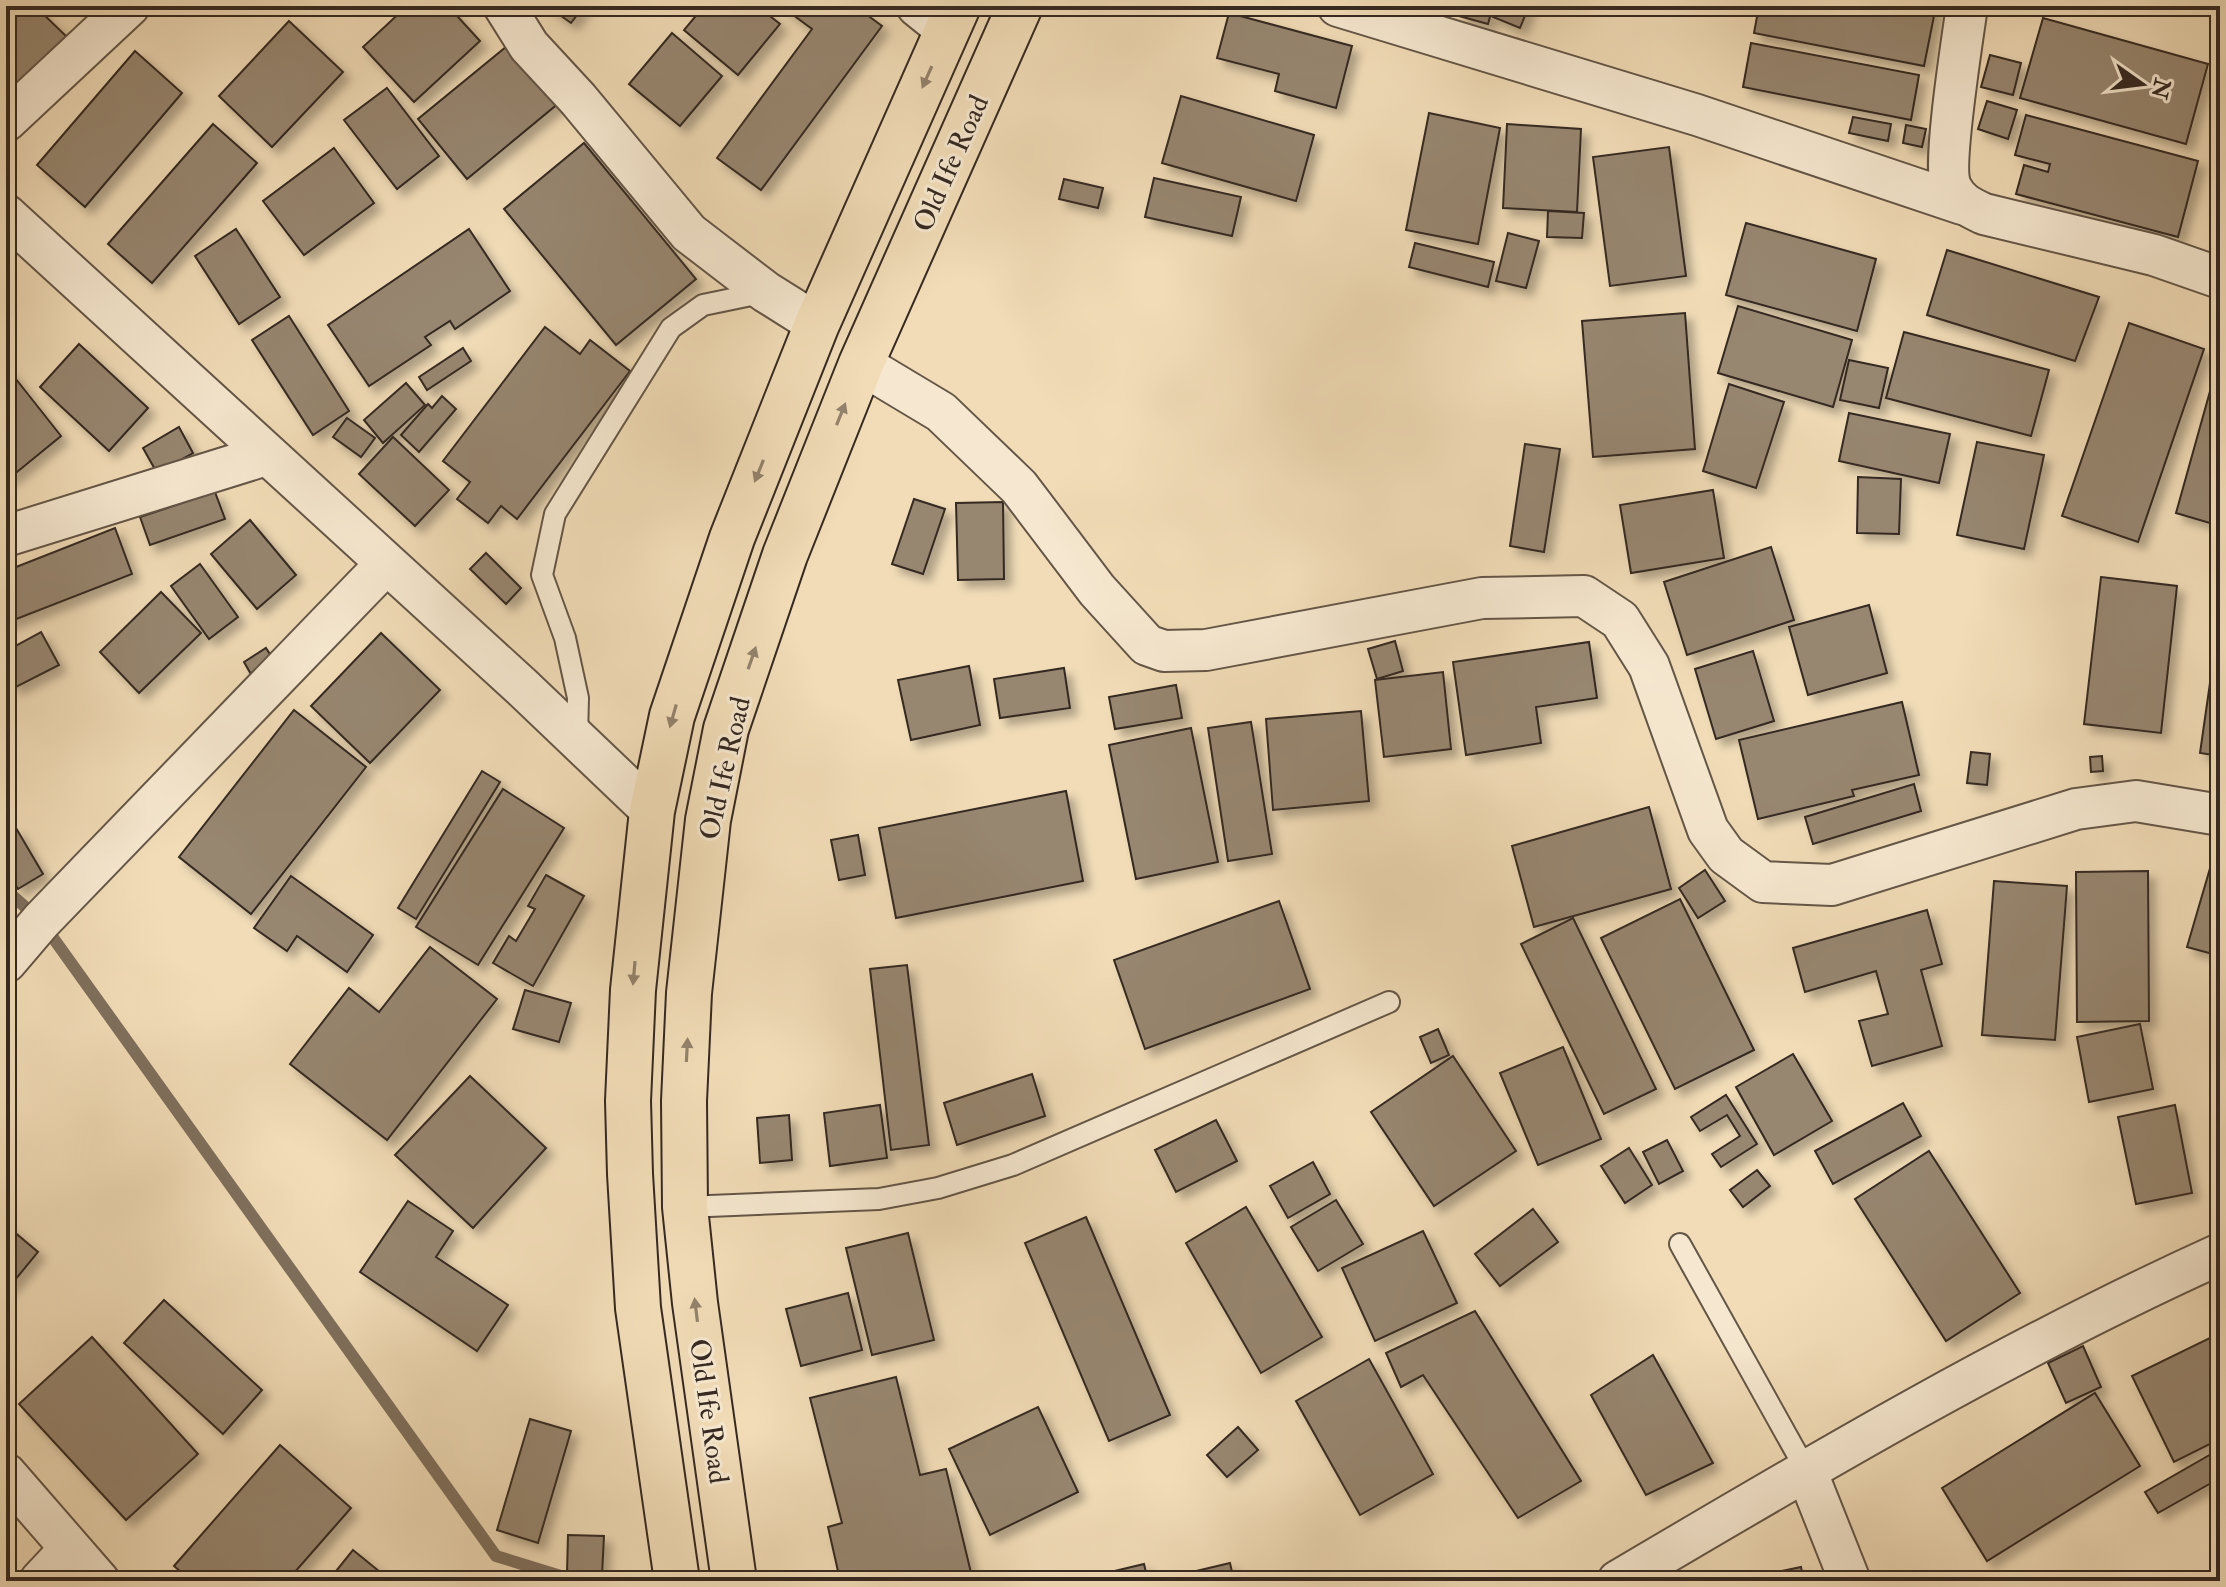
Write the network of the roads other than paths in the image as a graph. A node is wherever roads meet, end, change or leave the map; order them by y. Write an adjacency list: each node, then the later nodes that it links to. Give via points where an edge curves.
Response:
1 (129, 6): 7 (street)
2 (504, 6): 11 (street, via 529,46 689,233)
3 (1020, 6): 13 (main road, Old Ife Road)
4 (1338, 6): 8 (street, via 1697,115)
5 (1967, 6): 8 (street, via 1950,185)
6 (941, 14): 12 (main road, Old Ife Road, one-way to 12)
7 (6, 121)
8 (1962, 204): 10 (street)
9 (6, 215): 14 (street)
10 (2220, 278)
11 (766, 292): 12 (street); 17 (lane, via 703,305 671,328 555,514 542,575 565,638 578,698)
12 (817, 324): 18 (main road, Old Ife Road, one-way to 18, via 732,538 672,716)
13 (861, 364): 19 (street, via 941,412 1019,487 1131,629 1147,645 1164,651 1206,650 1482,598 1584,596 1620,620 1649,666 1708,830 1726,855 1763,882 1832,885 2076,809 2136,801); 22 (main road, Old Ife Road, one-way to 13, via 689,993 708,820 726,729 785,555)
14 (266, 455): 15 (street); 16 (street)
15 (6, 536)
16 (386, 564): 17 (street); 20 (street)
17 (577, 740): 18 (street)
18 (652, 811): 30 (main road, Old Ife Road, one-way to 30, via 633,990 629,1145 638,1308)
19 (2220, 815)
20 (6, 962)
21 (1389, 1002): 22 (lane, via 1013,1165 938,1188 879,1199)
22 (685, 1207): 31 (main road, Old Ife Road, one-way to 22)
23 (1680, 1244): 25 (lane)
24 (2220, 1254): 25 (street, via 2145,1288)
25 (1806, 1470): 32 (street); 33 (street)
26 (6, 1474): 27 (street)
27 (69, 1550): 28 (street); 29 (street)
28 (40, 1581)
29 (99, 1581)
30 (677, 1581)
31 (734, 1581)
32 (1618, 1581)
33 (1850, 1581)

